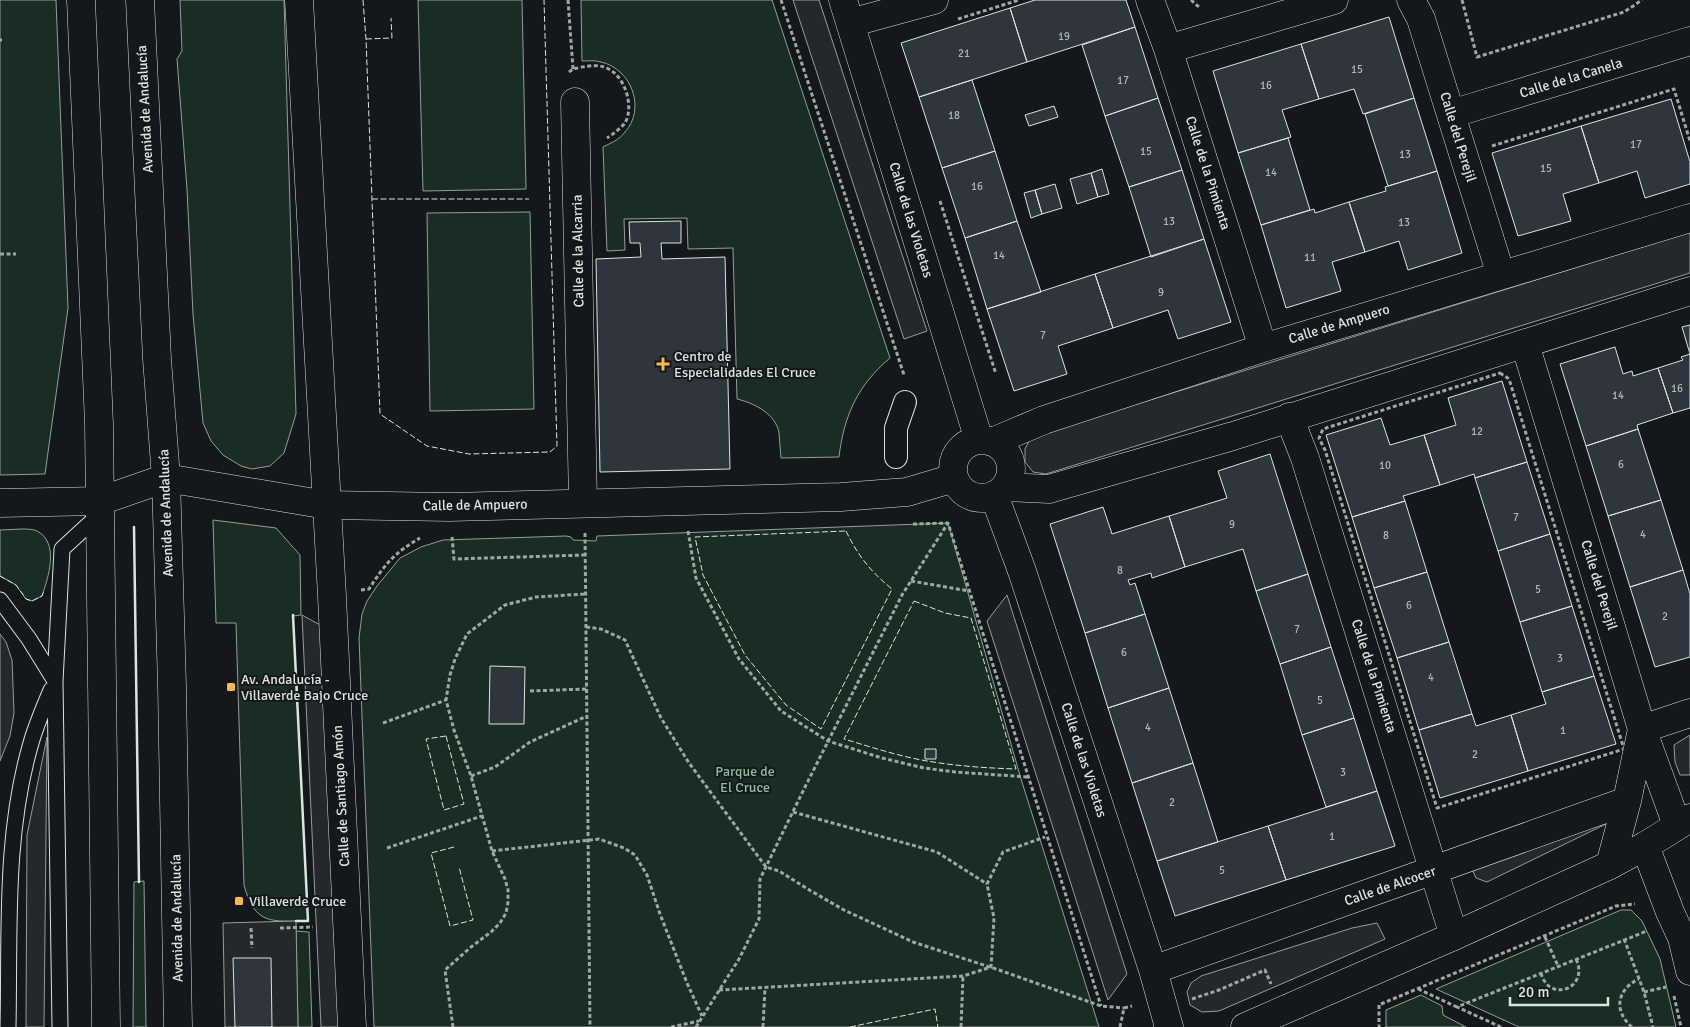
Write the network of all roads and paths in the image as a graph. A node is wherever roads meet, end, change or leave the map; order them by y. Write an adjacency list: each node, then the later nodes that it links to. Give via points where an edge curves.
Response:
1 (81, 0): 41 (street)
2 (140, 0): 35 (street, Avenida de Andalucía, via 157,359)
3 (300, 0): 40 (street, Calle de Santiago Amón)
4 (568, 0): 17 (path)
5 (781, 0): 30 (path)
6 (934, 0): 13 (street)
7 (1019, 0): 14 (path)
8 (1150, 0): 16 (street, Calle de la Pimienta)
9 (1334, 0): 16 (street)
10 (1411, 0): 18 (street, Calle del Perejil, via 1421,19)
11 (1462, 0): 12 (path, via 1477,57 1624,12)
12 (1642, 0)
13 (847, 11): 32 (street, Calle de las Violetas)
14 (955, 20)
15 (1690, 41): 18 (street, Calle de la Canela)
16 (1168, 49): 28 (street, Calle de la Pimienta)
17 (575, 102): 39 (street, Calle de la Alcarria)
18 (1451, 114): 25 (street, Calle del Perejil)
19 (1690, 141): 20 (path, via 1674,90)
20 (1485, 148)
21 (937, 194): 29 (path)
22 (1690, 218): 25 (street, Calle de Ampuero)
23 (0, 254): 24 (path)
24 (16, 254)
25 (1501, 275): 28 (street, Calle de Ampuero)
26 (1690, 291): 27 (street)
27 (1525, 344): 31 (street); 62 (street, Calle del Perejil)
28 (1263, 348): 32 (street, Calle de Ampuero)
29 (996, 374)
30 (905, 392): 34 (street, via 896,428)
31 (1289, 417): 37 (street, via 1049,489); 77 (street, Calle de la Pimienta, via 1308,468)
32 (985, 441): 36 (street, via 970,442 957,454 953,461); 37 (street, via 1000,446 1010,461 1009,479)
33 (1325, 450): 33 (path, via 1319,438 1324,429 1500,373 1509,379 1624,749 1437,808)
34 (896, 457)
35 (166, 478): 40 (street, Calle de Ampuero); 41 (street, Calle de Ampuero); 113 (street, Avenida de Andalucía)
36 (954, 478): 37 (street, via 959,487 975,497 984,498); 39 (street, Calle de Ampuero, via 907,492 841,497)
37 (999, 491): 91 (street, Calle de las Violetas)
38 (0, 503): 41 (street, Calle de Ampuero)
39 (583, 503): 40 (street, Calle de Ampuero, via 449,507)
40 (327, 504): 114 (street, Calle de Santiago Amón)
41 (100, 507): 55 (lane, via 62,549); 112 (street)
42 (948, 523): 43 (path); 49 (path); 51 (path)
43 (906, 524)
44 (688, 528): 63 (path, via 696,578 739,659 781,711)
45 (584, 530): 48 (path)
46 (452, 534): 48 (path, via 454,559)
47 (424, 536): 50 (path, via 383,566 369,589)
48 (585, 555): 52 (path)
49 (911, 582): 51 (path); 63 (path)
50 (360, 590)
51 (969, 591): 65 (path)
52 (585, 594): 54 (path); 58 (path, via 536,597 505,605 486,619 467,634 459,650)
53 (0, 600): 55 (lane)
54 (586, 627): 56 (path); 76 (path, via 601,629 625,640 661,718 689,763)
55 (55, 681): 110 (lane, via 31,742 14,819); 111 (lane)
56 (586, 689): 57 (path); 60 (path)
57 (530, 691)
58 (446, 700): 61 (path); 64 (path)
59 (1690, 713): 62 (street)
60 (587, 716): 64 (path, via 530,742 495,767); 71 (path)
61 (383, 723)
62 (1642, 729): 66 (street); 69 (street, Calle del Perejil)
63 (828, 741): 65 (path, via 924,768); 67 (path)
64 (471, 776): 68 (path)
65 (1028, 777): 104 (path)
66 (1627, 801): 75 (street); 77 (street, Calle de Alcocer)
67 (793, 812): 76 (path); 78 (path, via 937,852)
68 (482, 816): 73 (path); 74 (path)
69 (1684, 821): 72 (street)
70 (1046, 836): 78 (path, via 1003,852)
71 (588, 840): 74 (path); 108 (path, via 599,840 635,854); 116 (path)
72 (1645, 846): 75 (street); 94 (street, via 1682,938)
73 (387, 848)
74 (492, 850): 115 (path, via 508,890 506,913 492,932 444,970)
75 (1610, 864): 84 (street)
76 (766, 867): 90 (path, via 779,871 811,892 878,927); 99 (path, via 760,879 758,919 739,959)
77 (1434, 870): 84 (street, Calle de la Pimienta); 91 (street, Calle de Alcocer)
78 (987, 884): 90 (path, via 994,918)
79 (1639, 910): 85 (path, via 1634,904 1616,906)
80 (313, 927): 82 (path)
81 (250, 928): 87 (path)
82 (280, 928)
83 (1652, 929): 86 (path)
84 (1454, 936): 123 (street)
85 (1545, 936): 89 (path); 98 (path)
86 (1624, 939): 88 (path); 95 (path)
87 (252, 948)
88 (1576, 959): 89 (path); 92 (path, via 1579,966 1577,980 1565,989 1550,987)
89 (1558, 966): 92 (path)
90 (991, 967): 93 (path); 104 (path)
91 (1152, 970): 122 (street, Calle de las Violetas)
92 (1541, 973): 105 (path)
93 (963, 976): 96 (path); 120 (path)
94 (1681, 978): 100 (path)
95 (1639, 979): 100 (path); 126 (path, via 1626,987 1620,1002 1620,1012)
96 (765, 988): 99 (path); 119 (path)
97 (1272, 988): 101 (path, via 1265,970)
98 (1418, 989): 103 (path); 105 (path)
99 (719, 990): 108 (path)
100 (1644, 992): 127 (path)
101 (1189, 1000)
102 (1140, 1005): 106 (path)
103 (1379, 1005): 107 (path); 124 (path)
104 (1101, 1006): 106 (path)
105 (1457, 1007): 125 (path)
106 (1124, 1008): 121 (path)
107 (1370, 1008)
108 (702, 1016): 109 (path)
109 (700, 1021): 117 (path); 118 (path)
110 (8, 1027)
111 (60, 1027)
112 (106, 1027)
113 (178, 1027)
114 (352, 1027)
115 (453, 1027)
116 (590, 1027)
117 (671, 1027)
118 (696, 1027)
119 (763, 1027)
120 (961, 1027)
121 (1120, 1027)
122 (1169, 1027)
123 (1245, 1027)
124 (1379, 1027)
125 (1501, 1027)
126 (1632, 1027)
127 (1653, 1027)

